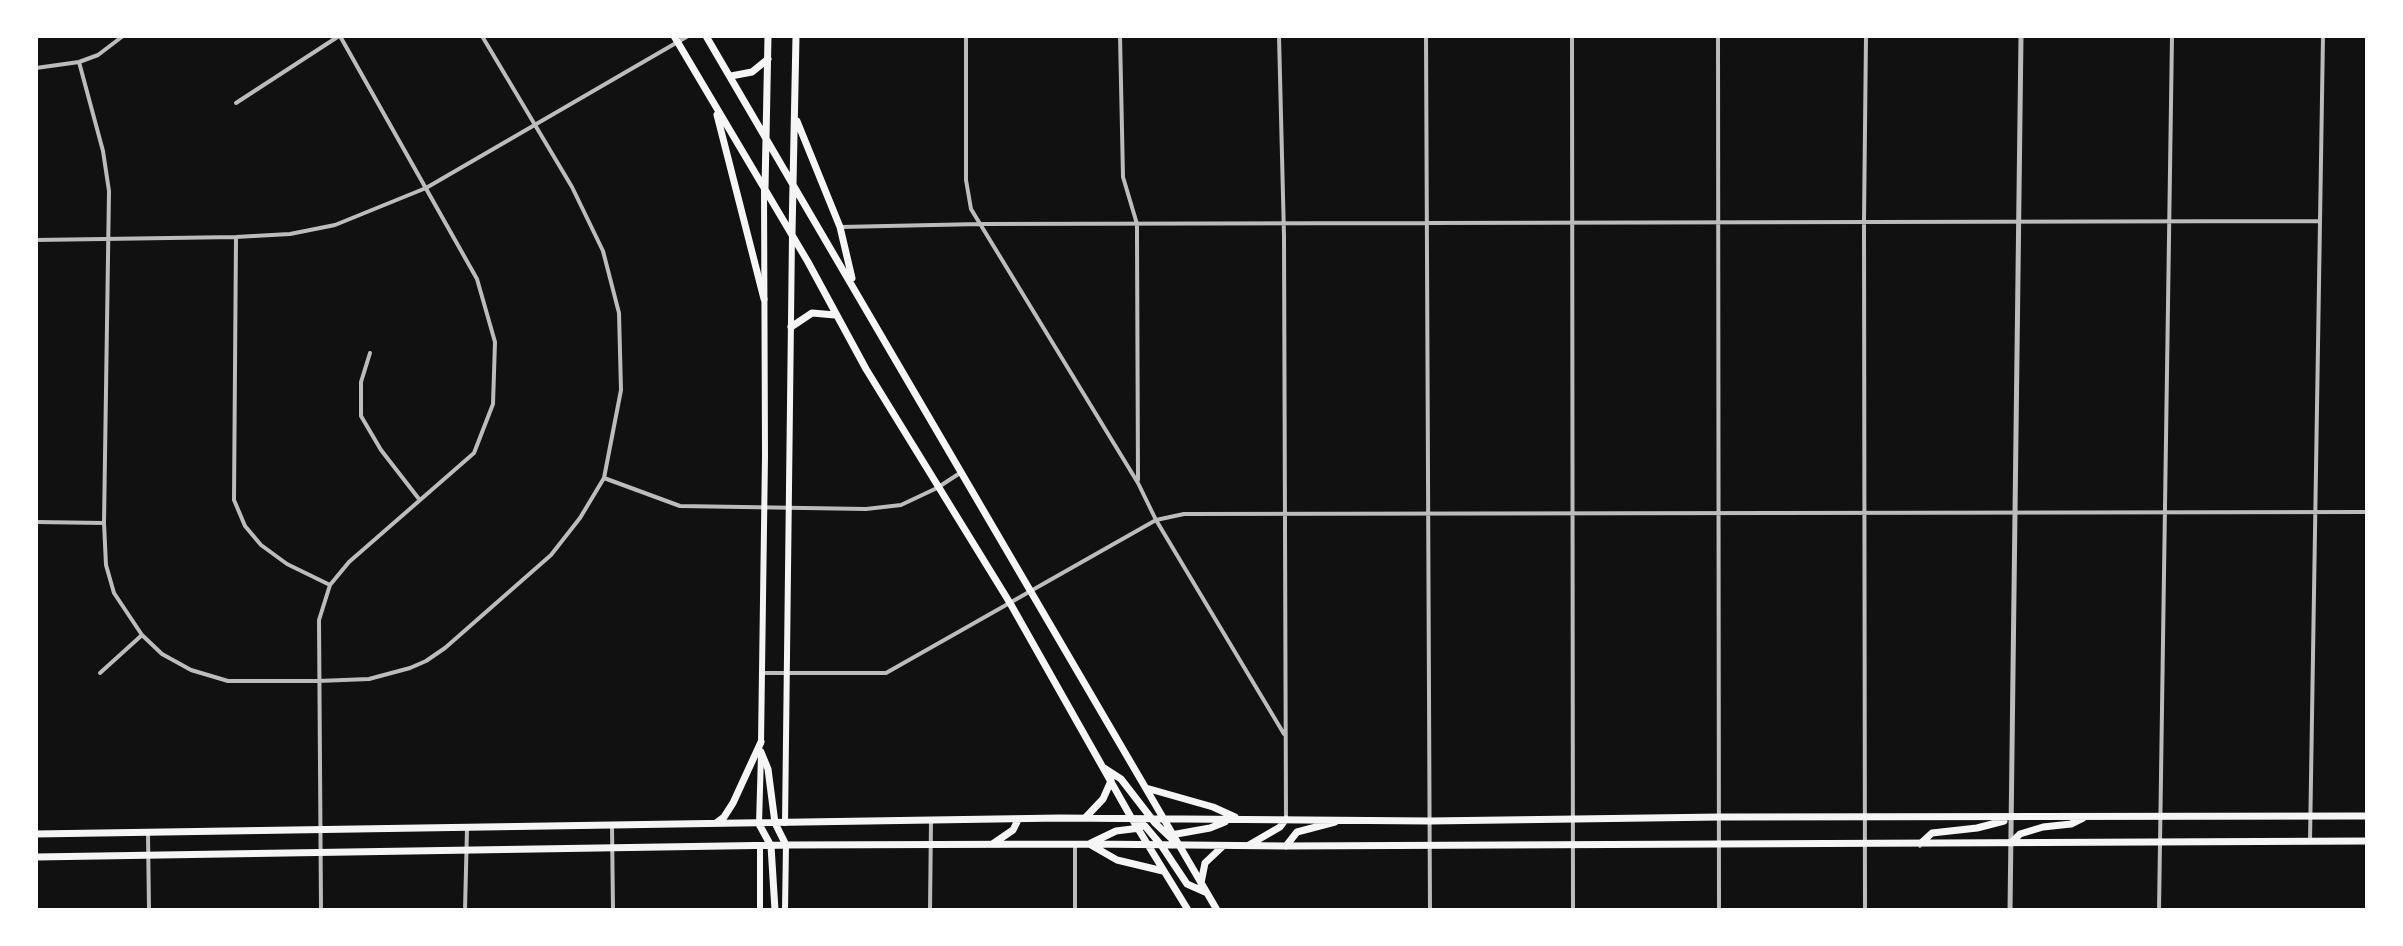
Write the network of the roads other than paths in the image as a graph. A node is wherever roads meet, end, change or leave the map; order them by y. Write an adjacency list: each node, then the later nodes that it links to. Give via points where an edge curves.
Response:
1 (123, 36): 20 (street)
2 (340, 36): 23 (street); 29 (street)
3 (482, 36): 26 (street)
4 (688, 36): 18 (street)
5 (706, 36): 22 (main road)
6 (768, 36): 19 (main road)
7 (796, 36): 25 (main road)
8 (966, 36): 39 (street, via 966,180 971,209)
9 (1120, 36): 40 (street, via 1123,177)
10 (1279, 36): 37 (street)
11 (1426, 36): 38 (street)
12 (1572, 36): 36 (street)
13 (1718, 36): 31 (street)
14 (1866, 36): 32 (street)
15 (2021, 36): 33 (street)
16 (2172, 36): 34 (street)
17 (2323, 36): 35 (street)
18 (676, 39): 24 (main road); 26 (street)
19 (768, 59): 22 (main road, via 752,72); 27 (main road)
20 (79, 62): 21 (street); 44 (street, via 103,151)
21 (36, 68)
22 (731, 76): 27 (main road)
23 (236, 103)
24 (714, 105): 30 (main road); 47 (main road)
25 (795, 117): 28 (main road); 41 (main road)
26 (536, 124): 29 (street); 52 (street, via 603,251 619,313 621,390)
27 (766, 140): 28 (main road); 30 (main road)
28 (793, 183): 42 (main road); 46 (main road)
29 (426, 188): 43 (street, via 335,225); 55 (street, via 477,279 495,342 493,404 474,453)
30 (764, 191): 42 (main road); 47 (main road)
31 (1718, 221): 32 (street); 36 (street); 66 (street)
32 (1864, 221): 33 (street); 63 (street)
33 (2020, 221): 34 (street); 60 (street)
34 (2168, 221): 35 (street); 61 (street)
35 (2319, 221): 58 (street)
36 (1572, 222): 38 (street); 65 (street)
37 (1284, 223): 38 (street); 40 (street); 62 (street)
38 (1428, 223): 64 (street)
39 (980, 224): 40 (street); 41 (street); 53 (street)
40 (1137, 224): 53 (street)
41 (840, 227): 46 (main road)
42 (792, 236): 48 (main road); 49 (main road)
43 (236, 237): 44 (street); 70 (street, via 234,500 261,545)
44 (110, 238): 45 (street); 69 (street)
45 (36, 240)
46 (854, 288): 51 (main road)
47 (764, 299): 56 (main road)
48 (835, 315): 49 (main road, via 812,313); 54 (main road)
49 (791, 327): 57 (main road)
50 (370, 353): 55 (street, via 361,382 361,416)
51 (961, 472): 54 (street); 71 (main road)
52 (604, 478): 56 (street, via 680,506); 77 (street, via 551,555 436,655 369,679)
53 (1138, 483): 67 (street)
54 (937, 488): 57 (street, via 901,505); 72 (main road)
55 (419, 499): 70 (street)
56 (765, 507): 57 (street); 75 (main road)
57 (790, 507): 76 (main road)
58 (2317, 512): 59 (street); 61 (street); 88 (street)
59 (2367, 512)
60 (2015, 513): 61 (street); 63 (street); 91 (street)
61 (2164, 513): 84 (street)
62 (1285, 514): 64 (street); 67 (street, via 1184,514); 78 (street)
63 (1864, 514): 66 (street); 90 (street)
64 (1429, 515): 65 (street); 102 (street)
65 (1575, 515): 66 (street); 99 (street)
66 (1718, 515): 86 (street)
67 (1156, 520): 71 (street); 78 (street)
68 (36, 522): 69 (street)
69 (104, 523): 73 (street, via 114,593)
70 (330, 585): 77 (street, via 319,620)
71 (1030, 591): 72 (street); 83 (main road)
72 (1010, 603): 76 (street, via 886,673); 81 (main road)
73 (142, 635): 74 (street); 77 (street, via 191,670 228,681)
74 (100, 673)
75 (763, 673): 76 (street); 79 (main road)
76 (787, 673): 104 (main road)
77 (318, 681): 110 (street)
78 (1284, 734): 96 (street)
79 (761, 742): 80 (main road); 106 (main road, via 733,803)
80 (761, 752): 103 (main road); 105 (main road)
81 (1102, 766): 82 (main road); 101 (main road, via 1121,779)
82 (1111, 781): 89 (main road, via 1103,799); 92 (main road)
83 (1146, 788): 93 (main road); 95 (main road)
84 (2161, 816): 87 (main road); 88 (main road); 117 (street)
85 (2367, 816): 88 (main road)
86 (1720, 817): 90 (main road); 99 (main road); 123 (street)
87 (2084, 817): 91 (main road); 118 (main road, via 2020,834)
88 (2310, 817): 114 (street)
89 (1084, 818): 92 (main road); 97 (main road)
90 (1864, 818): 91 (main road); 124 (street)
91 (2011, 818): 118 (street); 125 (main road, via 1932,833)
92 (1132, 819): 101 (main road); 108 (main road)
93 (1164, 819): 94 (main road); 101 (main road); 113 (main road)
94 (1231, 819): 95 (main road); 113 (main road)
95 (1241, 819): 96 (main road)
96 (1286, 819): 98 (main road); 134 (main road)
97 (1018, 820): 100 (main road); 119 (main road)
98 (1341, 820): 102 (main road); 135 (main road, via 1297,832)
99 (1574, 820): 102 (main road); 130 (street)
100 (931, 821): 104 (main road); 127 (street)
101 (1153, 821): 108 (main road); 113 (main road)
102 (1430, 821): 129 (street)
103 (775, 823): 104 (main road); 105 (main road); 126 (main road)
104 (785, 823): 126 (main road)
105 (759, 824): 106 (main road); 131 (main road); 132 (main road)
106 (714, 825): 107 (main road)
107 (612, 826): 109 (main road); 136 (street)
108 (1141, 827): 116 (main road); 121 (main road); 122 (main road)
109 (467, 829): 110 (main road); 137 (street)
110 (321, 830): 111 (main road); 138 (street)
111 (148, 833): 112 (main road); 139 (street)
112 (36, 834)
113 (1169, 835): 116 (main road); 128 (main road)
114 (2310, 841): 115 (main road); 117 (main road)
115 (2367, 841)
116 (1159, 842): 122 (main road); 128 (main road); 143 (main road, via 1187,884)
117 (2161, 842): 118 (main road); 160 (street)
118 (2011, 843): 125 (main road); 159 (street)
119 (993, 844): 120 (main road); 127 (main road)
120 (1075, 844): 121 (main road); 152 (street)
121 (1089, 844): 122 (main road); 141 (main road, via 1117,860)
122 (1147, 844): 141 (main road)
123 (1720, 844): 124 (main road); 130 (main road); 157 (street)
124 (1865, 844): 125 (main road); 158 (street)
125 (1920, 844)
126 (786, 845): 127 (main road); 132 (main road); 150 (main road)
127 (930, 845): 151 (street)
128 (1178, 845): 133 (main road); 142 (main road)
129 (1431, 845): 130 (main road); 135 (main road); 155 (street)
130 (1574, 845): 156 (street)
131 (760, 846): 132 (main road); 136 (main road); 148 (main road)
132 (771, 846): 149 (main road)
133 (1223, 846): 134 (main road); 142 (main road, via 1205,863)
134 (1247, 846): 135 (main road)
135 (1286, 846)
136 (613, 848): 137 (main road); 147 (street)
137 (467, 852): 138 (main road); 146 (street)
138 (321, 853): 139 (main road); 145 (street)
139 (149, 855): 140 (main road); 144 (street)
140 (36, 857)
141 (1163, 871): 153 (main road)
142 (1201, 883): 143 (main road)
143 (1207, 893): 154 (main road)
144 (149, 910)
145 (321, 910)
146 (465, 910)
147 (613, 910)
148 (760, 910)
149 (775, 910)
150 (785, 910)
151 (930, 910)
152 (1075, 910)
153 (1188, 910)
154 (1217, 910)
155 (1430, 910)
156 (1573, 910)
157 (1719, 910)
158 (1865, 910)
159 (2010, 910)
160 (2159, 910)

